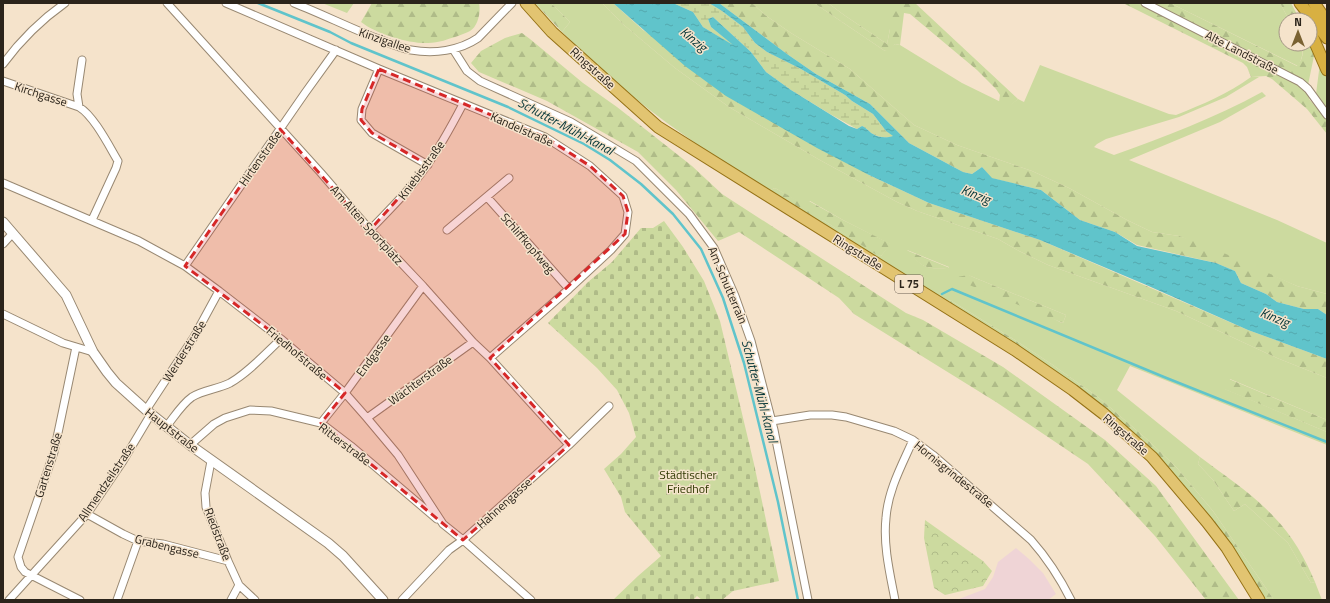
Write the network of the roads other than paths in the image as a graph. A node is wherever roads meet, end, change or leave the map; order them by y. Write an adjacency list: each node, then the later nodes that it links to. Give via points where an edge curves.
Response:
1 (65, 3): 15 (street, via 45,18)
2 (167, 3): 23 (street, Am Alten Sportplatz)
3 (226, 3): 14 (street, Kandelstraße)
4 (294, 3): 12 (street, Kinzigallee, via 409,50 427,52)
5 (512, 3): 12 (street, Kinzigallee, via 478,38)
6 (526, 3): 73 (main road, Ringstraße / L 75, via 552,32 658,127 1015,350 1104,414 1152,457 1207,522 1227,548)
7 (1145, 3): 22 (street, Alte Landstraße, via 1300,82)
8 (1299, 3): 11 (highway)
9 (1314, 3): 10 (highway)
10 (1327, 22)
11 (1327, 38)
12 (453, 49): 48 (street, Am Schutterrain, via 467,71 480,81 571,122 636,161 689,214 714,248 735,296 751,342)
13 (1318, 49): 18 (highway)
14 (336, 50): 17 (street, Kandelstraße); 23 (street, Hirtenstraße)
15 (4, 60)
16 (82, 60): 21 (street, via 77,94)
17 (379, 69): 20 (street, Kandelstraße); 24 (street, via 362,109 361,120 372,133)
18 (1327, 70)
19 (3, 81): 21 (street, Kirchgasse)
20 (463, 104): 24 (street, Kniebisstraße); 36 (street, Kandelstraße, via 556,143 590,166 623,196 628,212 625,234)
21 (79, 106): 28 (street, via 92,119 118,161)
22 (1327, 115)
23 (280, 129): 30 (street, Am Alten Sportplatz); 34 (street, Hirtenstraße)
24 (428, 165): 30 (street, Kniebisstraße)
25 (509, 178): 27 (street)
26 (3, 183): 28 (street, Friedhofstraße)
27 (487, 196): 31 (street); 36 (street, Schliffkopfweg)
28 (92, 220): 34 (street, Friedhofstraße, via 139,241)
29 (3, 222): 32 (street, Hauptstraße)
30 (370, 230): 35 (street, Am Alten Sportplatz)
31 (447, 230)
32 (13, 233): 33 (street); 42 (street, Hauptstraße, via 66,296)
33 (3, 244)
34 (185, 266): 37 (street, Friedhofstraße)
35 (422, 286): 40 (street, Am Alten Sportplatz); 44 (street, Endgasse)
36 (569, 289): 43 (street, Kandelstraße)
37 (219, 291): 39 (street, Friedhofstraße); 46 (street, Werderstraße)
38 (3, 314): 41 (street, via 53,339)
39 (281, 339): 44 (street, Friedhofstraße); 50 (street, via 230,382 193,396)
40 (472, 342): 43 (street, Am Alten Sportplatz); 47 (street, Wächterstraße)
41 (76, 347): 42 (street); 60 (street, Gartenstraße, via 54,452 18,557 21,567)
42 (93, 352): 46 (street, Hauptstraße, via 116,383)
43 (490, 358): 53 (street, Am Alten Sportplatz)
44 (345, 393): 47 (street, Friedhofstraße); 49 (street, Endgasse)
45 (608, 406): 53 (street, Hahnengasse)
46 (148, 412): 50 (street, Hauptstraße); 55 (street, Allmendzeilstraße, via 122,461)
47 (368, 418): 56 (street, Friedhofstraße, via 398,455)
48 (772, 420): 51 (street, Hornisgrindestraße, via 810,415 846,417 894,431); 70 (street, Am Schutterrain)
49 (321, 423): 52 (street, Ritterstraße, via 270,411 250,410 214,424); 56 (street, Ritterstraße)
50 (166, 427): 52 (street, Hauptstraße)
51 (913, 440): 71 (street, via 894,481 885,518); 72 (street, Hornisgrindestraße, via 1032,540)
52 (190, 445): 54 (street, Hauptstraße)
53 (569, 445): 57 (street, Hahnengasse)
54 (212, 461): 59 (street, Riedstraße, via 204,493 206,507); 67 (street, Hauptstraße, via 328,543)
55 (87, 514): 58 (street, Grabengasse); 60 (street, Allmendzeilstraße)
56 (443, 524): 57 (street, Friedhofstraße)
57 (463, 540): 68 (street, Hahnengasse, via 449,550); 69 (street, Friedhofstraße)
58 (138, 541): 59 (street, Grabengasse, via 163,544); 64 (street)
59 (228, 561): 61 (street, Riedstraße)
60 (31, 575): 62 (street, Allmendzeilstraße); 63 (street)
61 (239, 585): 65 (street); 66 (street, Riedstraße)
62 (9, 600)
63 (80, 600)
64 (116, 600)
65 (231, 600)
66 (255, 600)
67 (384, 600)
68 (402, 600)
69 (531, 600)
70 (808, 600)
71 (895, 600)
72 (1071, 600)
73 (1259, 600)

